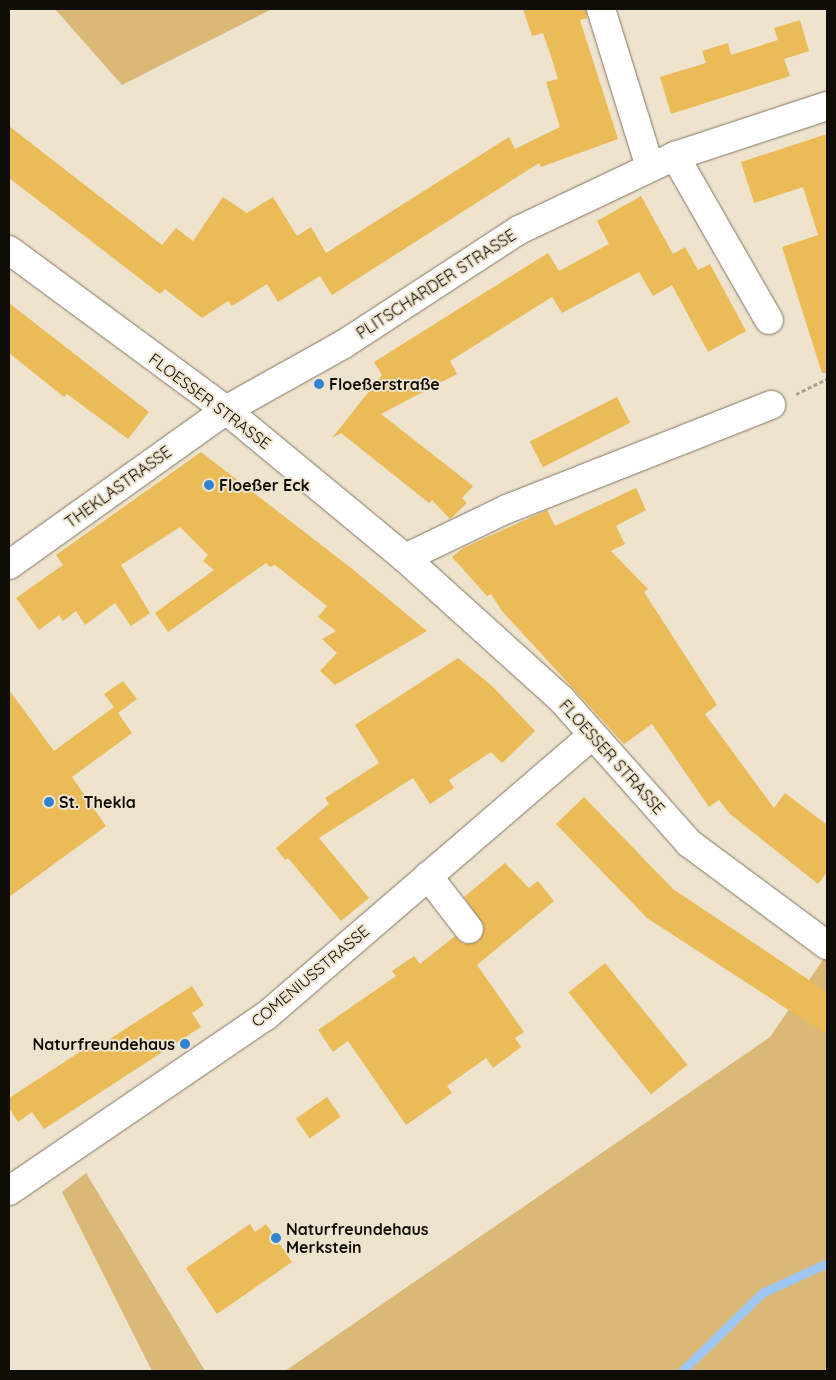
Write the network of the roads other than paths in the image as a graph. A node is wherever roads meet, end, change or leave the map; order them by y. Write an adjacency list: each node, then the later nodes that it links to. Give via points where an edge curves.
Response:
1 (601, 9): 4 (street)
2 (827, 106): 3 (street, PLITSCHARDER STRASSE)
3 (675, 156): 4 (street, PLITSCHARDER STRASSE); 6 (street)
4 (650, 167): 8 (street, PLITSCHARDER STRASSE, via 518,230 344,344)
5 (9, 250): 8 (street, FLOESSER STRASSE)
6 (769, 320)
7 (771, 405): 9 (street, via 507,510)
8 (226, 410): 9 (street, FLOESSER STRASSE); 10 (street, THEKLASTRASSE)
9 (406, 558): 11 (street, FLOESSER STRASSE, via 562,700)
10 (9, 565)
11 (592, 736): 12 (street, COMENIUSSTRASSE); 14 (street, FLOESSER STRASSE, via 689,843)
12 (428, 876): 13 (street); 15 (street, COMENIUSSTRASSE, via 266,1016)
13 (469, 929)
14 (827, 945)
15 (9, 1191)

